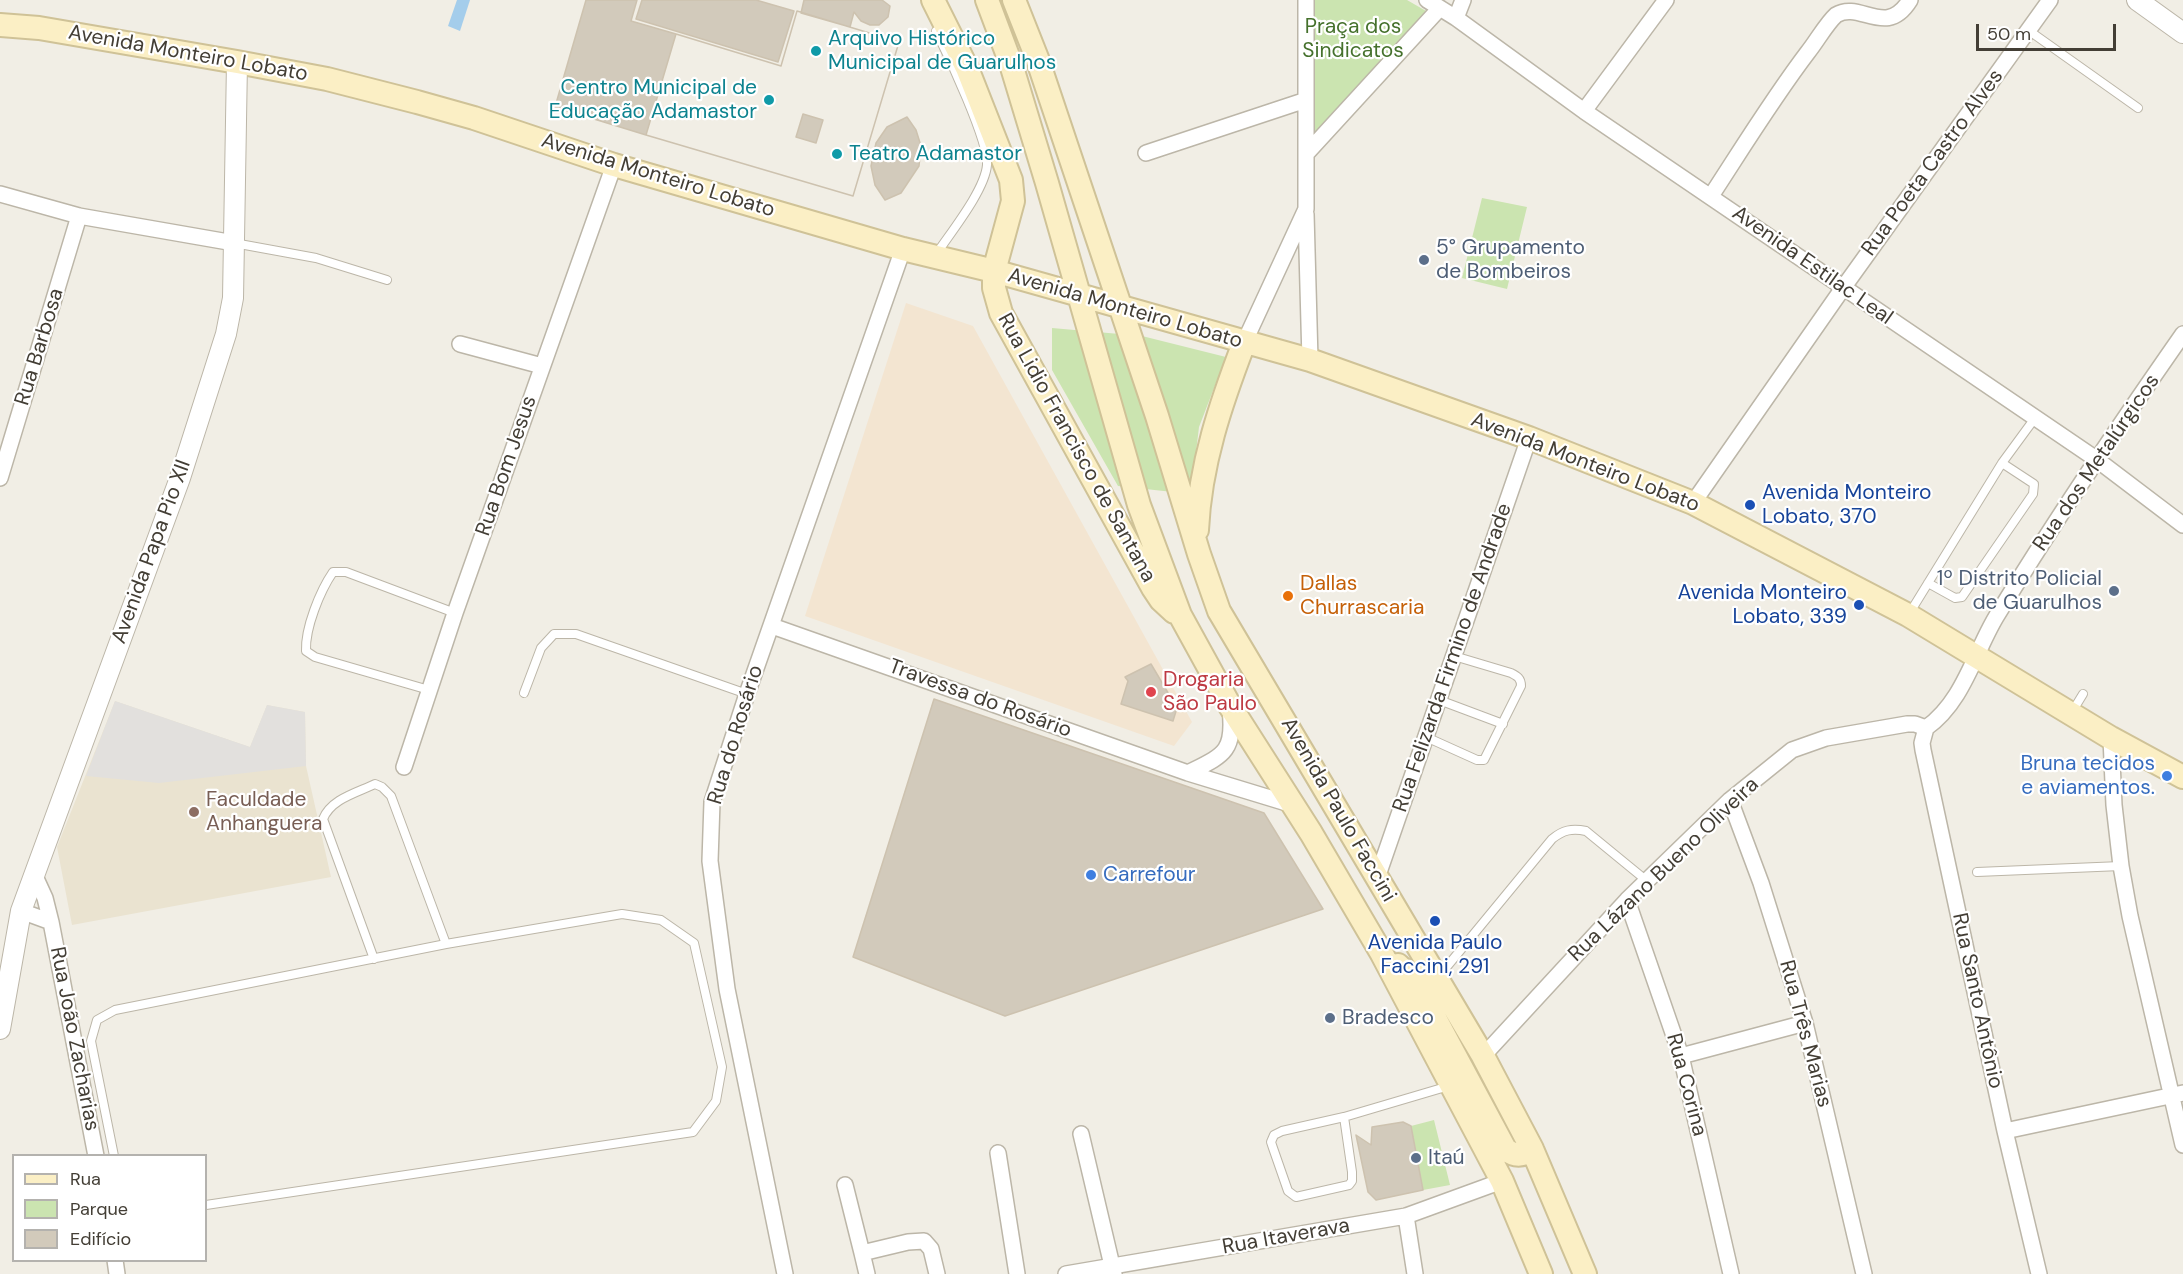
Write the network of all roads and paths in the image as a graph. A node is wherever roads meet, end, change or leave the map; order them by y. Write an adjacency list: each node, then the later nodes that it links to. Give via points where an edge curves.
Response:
1 (933, 0): 30 (main road, Rua Lidio Francisco de Santana, via 967,68 1011,180 1013,201)
2 (987, 0): 33 (main road, Avenida Paulo Faccini, via 1011,64)
3 (1014, 0): 34 (main road, Avenida Paulo Faccini)
4 (1306, 0): 17 (street)
5 (1462, 0): 11 (street)
6 (1666, 0): 19 (street)
7 (1910, 0): 24 (street, via 1890,18 1852,12 1836,16 1782,86)
8 (2050, 0): 14 (street, Rua Poeta Castro Alves)
9 (2137, 0): 15 (street)
10 (1436, 3): 11 (street, Avenida Estilac Leal); 21 (street)
11 (1456, 18): 19 (street, Avenida Estilac Leal)
12 (0, 25): 16 (main road, Avenida Monteiro Lobato, via 39,28)
13 (933, 25): 29 (lane, via 980,134 987,164 976,193)
14 (2028, 30): 18 (lane); 32 (street, Rua Poeta Castro Alves)
15 (2183, 33)
16 (237, 62): 22 (main road, Avenida Monteiro Lobato, via 417,102); 27 (street, Avenida Papa Pio XII)
17 (1306, 100): 20 (street); 21 (street)
18 (2138, 108)
19 (1584, 111): 24 (street, Avenida Estilac Leal)
20 (1146, 153)
21 (1306, 153): 25 (street)
22 (614, 165): 28 (main road, Avenida Monteiro Lobato); 39 (street, Rua Bom Jesus)
23 (0, 194): 26 (street)
24 (1712, 196): 32 (street, Avenida Estilac Leal)
25 (1305, 209): 36 (street); 38 (street)
26 (80, 216): 27 (street); 44 (street, Rua Barbosa)
27 (234, 243): 31 (lane, via 316,258); 74 (street, Avenida Papa Pio XII, via 233,298 226,334 180,478)
28 (903, 249): 29 (main road, Avenida Monteiro Lobato); 52 (street, Rua do Rosário)
29 (934, 257): 30 (main road, Avenida Monteiro Lobato)
30 (994, 271): 33 (main road, Avenida Monteiro Lobato); 50 (main road, Rua Lidio Francisco de Santana, via 1001,314 1153,588)
31 (387, 280)
32 (1843, 288): 40 (street, Avenida Estilac Leal); 45 (street, Rua Poeta Castro Alves)
33 (1079, 296): 34 (main road, Avenida Monteiro Lobato); 50 (main road, Avenida Paulo Faccini, via 1139,504)
34 (1120, 308): 36 (main road, Avenida Monteiro Lobato); 47 (main road, Avenida Paulo Faccini)
35 (2183, 334): 42 (street, Rua dos Metalúrgicos)
36 (1244, 343): 38 (main road, Avenida Monteiro Lobato); 47 (main road, via 1210,443)
37 (460, 344): 39 (street)
38 (1310, 360): 41 (main road, Avenida Monteiro Lobato)
39 (542, 366): 49 (street, Rua Bom Jesus)
40 (2034, 418): 42 (street, Avenida Estilac Leal); 43 (lane)
41 (1529, 438): 45 (main road, Avenida Monteiro Lobato); 54 (street, Rua Felizarda Firmino de Andrade)
42 (2096, 459): 46 (street, Avenida Estilac Leal); 53 (street, Rua dos Metalúrgicos)
43 (2002, 463): 48 (lane); 48 (lane, via 2034,484 2033,495 1962,597 1955,598)
44 (0, 478)
45 (1693, 503): 51 (main road, Avenida Monteiro Lobato)
46 (2183, 525)
47 (1196, 542): 75 (main road, Avenida Paulo Faccini, via 1219,611)
48 (1928, 583): 51 (lane)
49 (455, 613): 55 (street, Rua Bom Jesus); 55 (lane, via 346,573 333,572 325,583 306,638 306,651 315,657)
50 (1180, 615): 60 (main road, Avenida Paulo Faccini)
51 (1908, 615): 53 (main road, Avenida Monteiro Lobato)
52 (772, 626): 57 (street, Rua do Rosário); 67 (street, Travessa do Rosário)
53 (1976, 655): 61 (main road, Avenida Monteiro Lobato); 63 (street, via 1951,704)
54 (1454, 656): 59 (street, Rua Felizarda Firmino de Andrade); 62 (lane, via 1521,681)
55 (429, 690): 66 (street, Rua Bom Jesus)
56 (524, 693): 57 (lane, via 541,648 554,634 576,634)
57 (747, 694): 105 (street, Rua do Rosário, via 712,802 710,861 727,989)
58 (2083, 694): 61 (lane)
59 (1439, 700): 62 (lane); 64 (street, Rua Felizarda Firmino de Andrade)
60 (1230, 706): 67 (street, via 1232,726 1226,750); 70 (main road, Avenida Paulo Faccini)
61 (2072, 714): 65 (main road, Avenida Monteiro Lobato)
62 (1503, 724): 64 (lane, via 1484,760)
63 (1926, 728): 69 (street, Rua Lázano Bueno Oliveira, via 1907,724 1826,738 1792,750); 92 (street, Rua Santo Antônio, via 1923,750)
64 (1426, 737): 75 (street, Rua Felizarda Firmino de Andrade)
65 (2111, 738): 68 (main road, Avenida Monteiro Lobato); 72 (street)
66 (404, 767)
67 (1188, 773): 70 (street, Travessa do Rosário)
68 (2183, 777)
69 (1730, 800): 76 (street, Rua Lázano Bueno Oliveira); 85 (street, Rua Três Marias)
70 (1293, 805): 71 (main road, Avenida Paulo Faccini)
71 (1311, 833): 80 (main road, via 1325,829 1332,832 1383,914); 82 (main road, Avenida Paulo Faccini)
72 (2121, 866): 73 (lane); 90 (street, via 2130,916)
73 (1977, 872)
74 (34, 874): 78 (street, Avenida Papa Pio XII); 79 (street, Rua João Zacharias)
75 (1377, 878): 80 (main road, Avenida Paulo Faccini)
76 (1647, 881): 77 (street, Rua Lázano Bueno Oliveira); 84 (lane, via 1586,831 1560,832)
77 (1627, 900): 87 (street, Rua Lázano Bueno Oliveira); 88 (street, Rua Corina)
78 (21, 911): 79 (street, Rua João Zacharias); 86 (street, Avenida Papa Pio XII)
79 (51, 922): 97 (street, Rua João Zacharias)
80 (1412, 935): 84 (main road, Avenida Paulo Faccini)
81 (446, 944): 83 (lane); 83 (lane, via 391,796 375,784 334,803 323,819); 101 (lane, via 622,914 661,920 694,943 722,1067 716,1101 693,1132)
82 (1382, 954): 89 (main road, Avenida Paulo Faccini); 95 (main road, via 1412,979 1505,1149 1515,1155)
83 (374, 959): 98 (lane, via 115,1010 97,1020 91,1041)
84 (1437, 978): 87 (main road, Avenida Paulo Faccini)
85 (1805, 1023): 88 (street); 114 (street, Rua Três Marias)
86 (0, 1029)
87 (1483, 1056): 95 (main road, Avenida Paulo Faccini)
88 (1681, 1056): 113 (street, Rua Corina)
89 (1451, 1086): 91 (lane); 99 (main road, Avenida Paulo Faccini)
90 (2177, 1094): 92 (street); 94 (street)
91 (1344, 1117): 91 (lane, via 1352,1181 1349,1185 1291,1196 1271,1142 1274,1135)
92 (2005, 1131): 115 (street, Rua Santo Antônio)
93 (1081, 1134): 104 (street)
94 (2183, 1145)
95 (1532, 1149): 112 (main road, Avenida Paulo Faccini)
96 (998, 1153): 108 (street)
97 (96, 1154)
98 (114, 1154)
99 (1502, 1181): 102 (street, Rua Itaverava); 111 (main road, Avenida Paulo Faccini)
100 (845, 1185): 103 (street)
101 (207, 1205)
102 (1406, 1216): 104 (street, Rua Itaverava); 110 (street)
103 (862, 1253): 106 (street); 107 (street, via 924,1241 931,1249)
104 (1113, 1270): 109 (street, Rua Itaverava)
105 (785, 1274)
106 (867, 1274)
107 (937, 1274)
108 (1017, 1274)
109 (1066, 1274)
110 (1415, 1274)
111 (1541, 1274)
112 (1585, 1274)
113 (1731, 1274)
114 (1864, 1274)
115 (2039, 1274)

